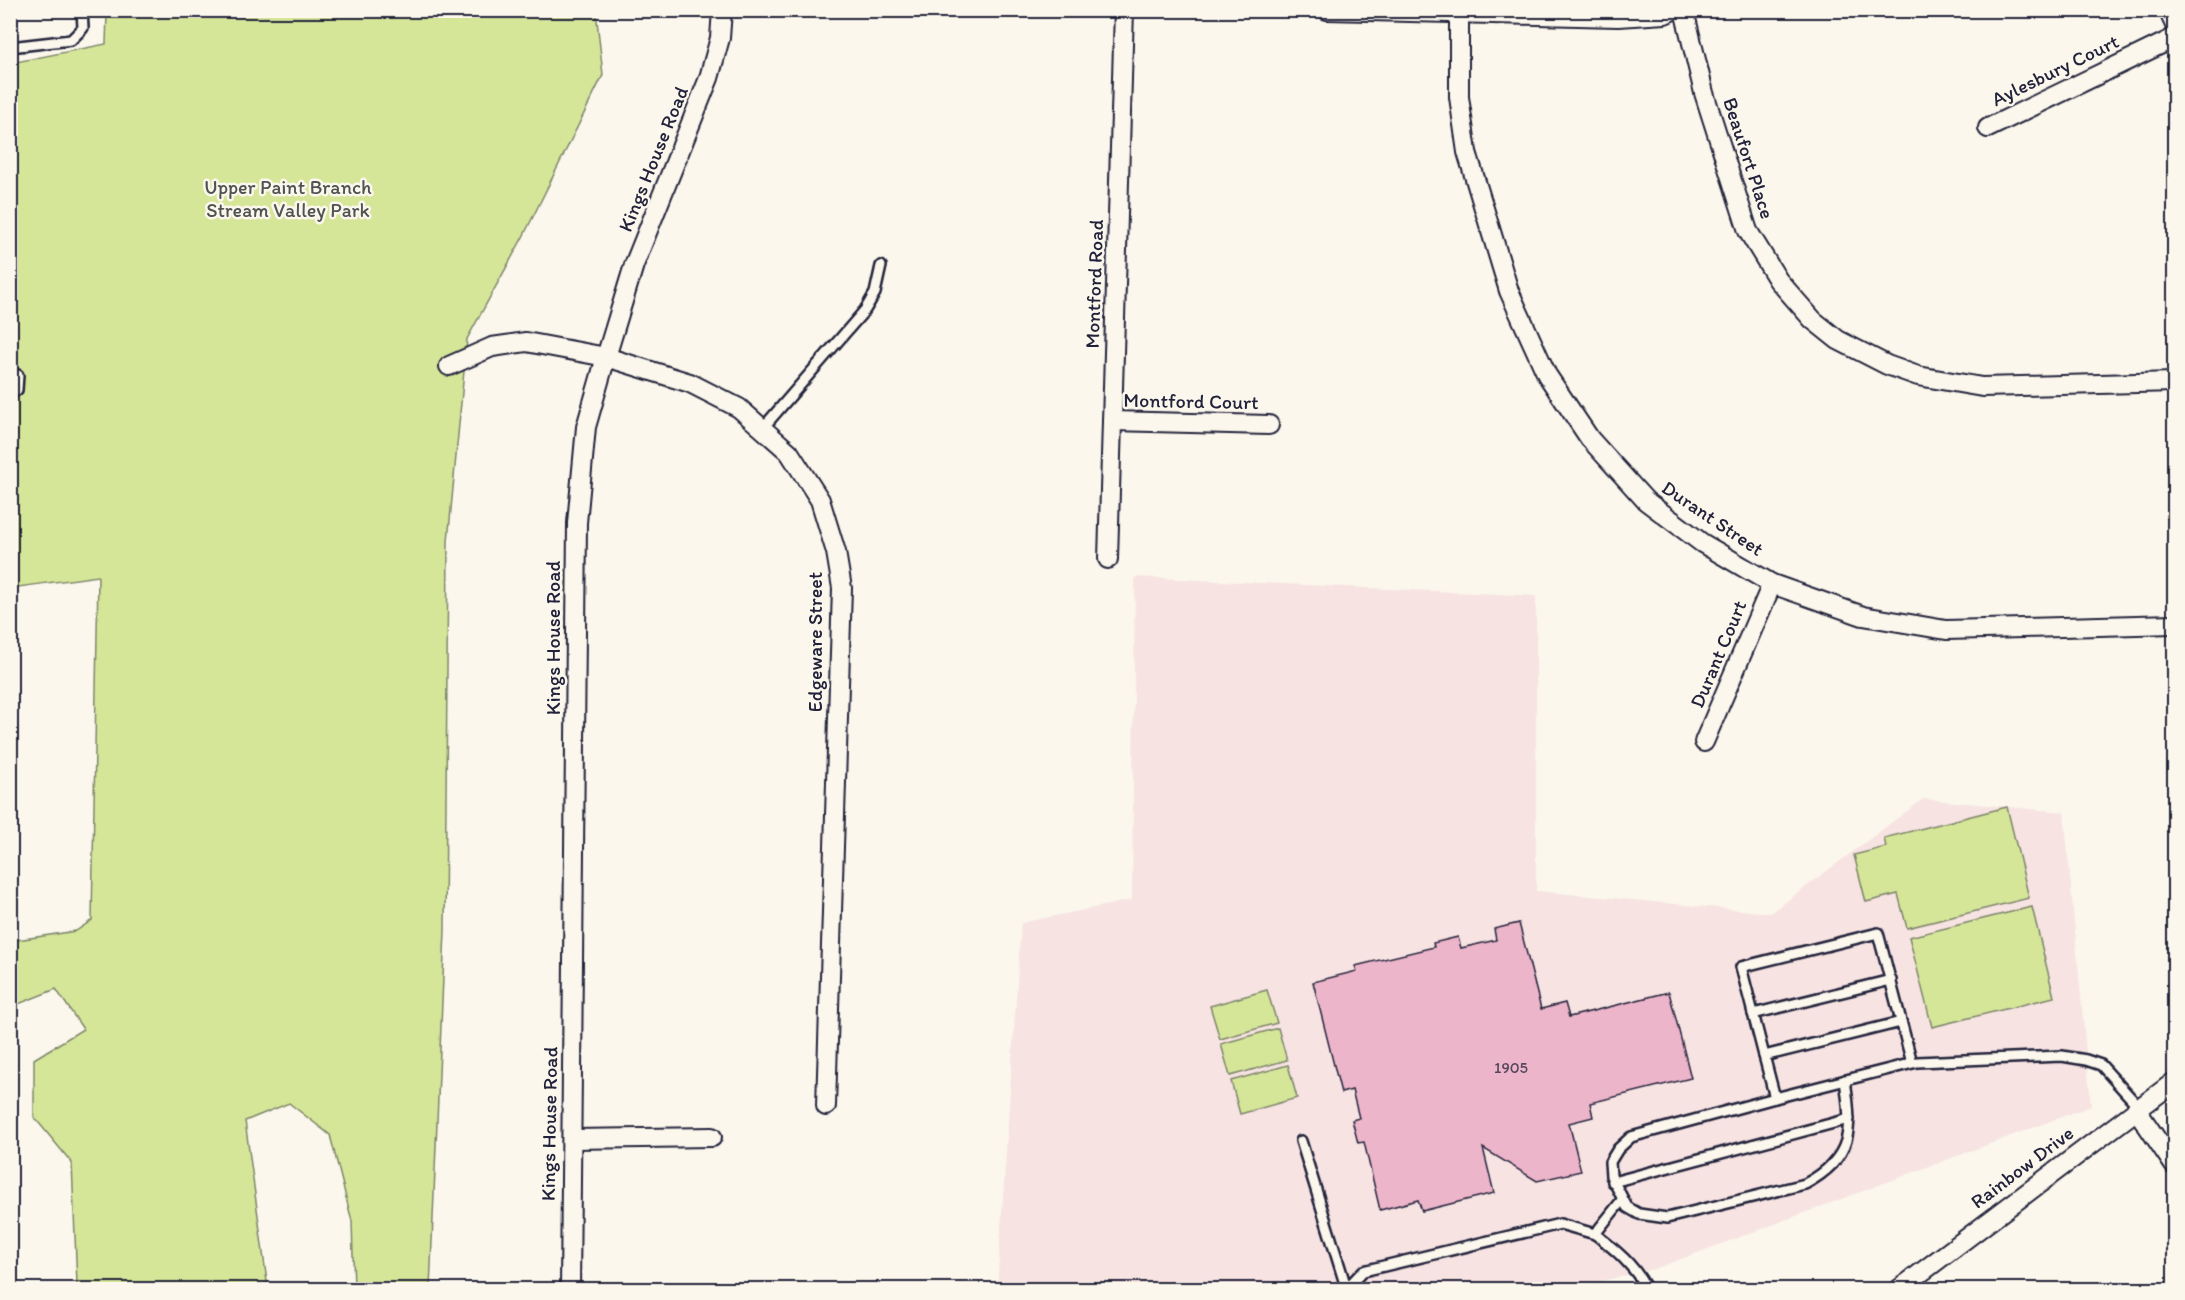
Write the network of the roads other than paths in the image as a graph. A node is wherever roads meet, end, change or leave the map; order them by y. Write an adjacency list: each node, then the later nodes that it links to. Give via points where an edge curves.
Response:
1 (82, 10): 11 (lane, via 83,28 71,40)
2 (722, 10): 14 (street, Kings House Road, via 720,38 709,78 634,265)
3 (1124, 10): 19 (street, Montford Road)
4 (1327, 10): 8 (street)
5 (1673, 10): 8 (street, via 1618,17)
6 (1684, 10): 17 (street, Beaufort Place, via 1704,93 1748,231 1778,280 1813,320 1830,333 1887,365 1918,376 1982,387)
7 (2168, 10): 9 (street)
8 (1459, 13): 23 (street, Durant Street, via 1459,97 1467,152 1509,291 1547,375 1590,439 1646,501 1702,543)
9 (2175, 23)
10 (2175, 38): 12 (street, Aylesbury Court)
11 (10, 47)
12 (1988, 128)
13 (881, 266): 21 (lane, via 875,293 865,310)
14 (606, 357): 15 (street, Edgeware Street, via 526,342 492,347); 21 (street, Edgeware Street, via 690,383 739,408); 38 (street, Kings House Road, via 586,427 577,523)
15 (449, 366)
16 (18, 375): 18 (lane, via 17,390)
17 (2175, 382)
18 (10, 394)
19 (1112, 421): 20 (street, Montford Court); 22 (street, Montford Road)
20 (1269, 425)
21 (762, 429): 34 (street, Edgeware Street, via 789,452 820,500 842,588)
22 (1108, 560)
23 (1772, 584): 24 (street, Durant Street, via 1863,616 1946,630); 25 (street, Durant Court)
24 (2175, 624)
25 (1704, 742)
26 (1890, 980): 27 (lane); 27 (lane, via 1878,933 1753,964 1741,967); 28 (lane)
27 (1753, 1014): 29 (lane)
28 (1901, 1022): 29 (lane); 30 (lane)
29 (1764, 1056): 33 (lane)
30 (1912, 1063): 31 (lane); 35 (lane, via 2062,1056 2086,1060 2101,1065)
31 (1845, 1080): 33 (lane); 36 (lane)
32 (2175, 1082): 35 (street, Rainbow Drive)
33 (1774, 1098): 41 (lane, via 1631,1137 1610,1162)
34 (826, 1106)
35 (2138, 1108): 40 (street); 47 (street, Rainbow Drive)
36 (1849, 1119): 41 (lane); 42 (lane, via 1845,1145 1836,1160 1823,1175 1805,1184 1667,1218 1639,1214)
37 (712, 1137): 38 (street)
38 (572, 1139): 45 (street, Kings House Road)
39 (1301, 1141): 44 (lane)
40 (2175, 1165)
41 (1613, 1182): 42 (lane)
42 (1622, 1200): 43 (lane)
43 (1595, 1234): 44 (lane, via 1560,1224 1364,1271); 46 (lane, via 1621,1254)
44 (1346, 1288)
45 (570, 1290)
46 (1647, 1290)
47 (1898, 1290)

